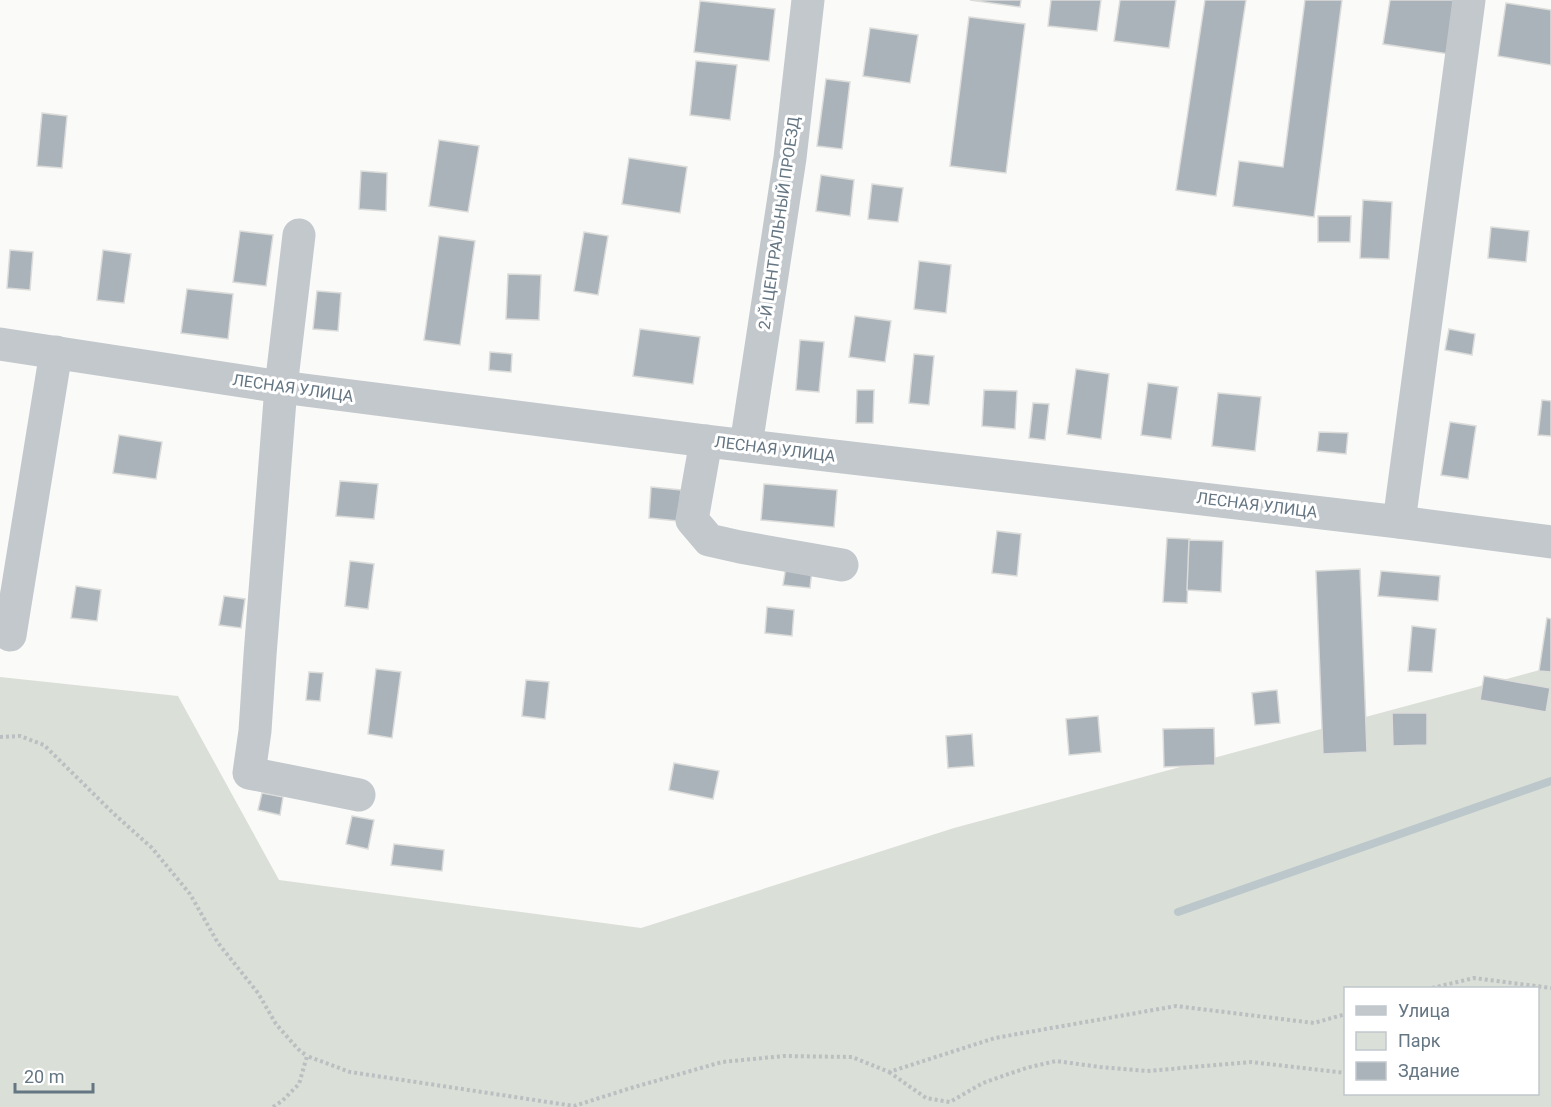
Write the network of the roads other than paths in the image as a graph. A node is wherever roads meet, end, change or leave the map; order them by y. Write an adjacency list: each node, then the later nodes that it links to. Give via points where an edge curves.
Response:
1 (808, 0): 8 (street, 2-Й ЦЕНТРАЛЬНЫЙ ПРОЕЗД, via 790,158)
2 (1469, 0): 9 (street)
3 (299, 235): 6 (street)
4 (0, 344): 5 (street, ЛЕСНАЯ УЛИЦА)
5 (56, 352): 6 (street, ЛЕСНАЯ УЛИЦА); 12 (street)
6 (281, 387): 7 (street, ЛЕСНАЯ УЛИЦА); 13 (street, via 249,773)
7 (706, 441): 8 (street, ЛЕСНАЯ УЛИЦА); 11 (street, via 692,520 708,540)
8 (746, 446): 9 (street, ЛЕСНАЯ УЛИЦА)
9 (1399, 522): 10 (street, ЛЕСНАЯ УЛИЦА)
10 (1551, 542)
11 (842, 565)
12 (10, 635)
13 (359, 795)

